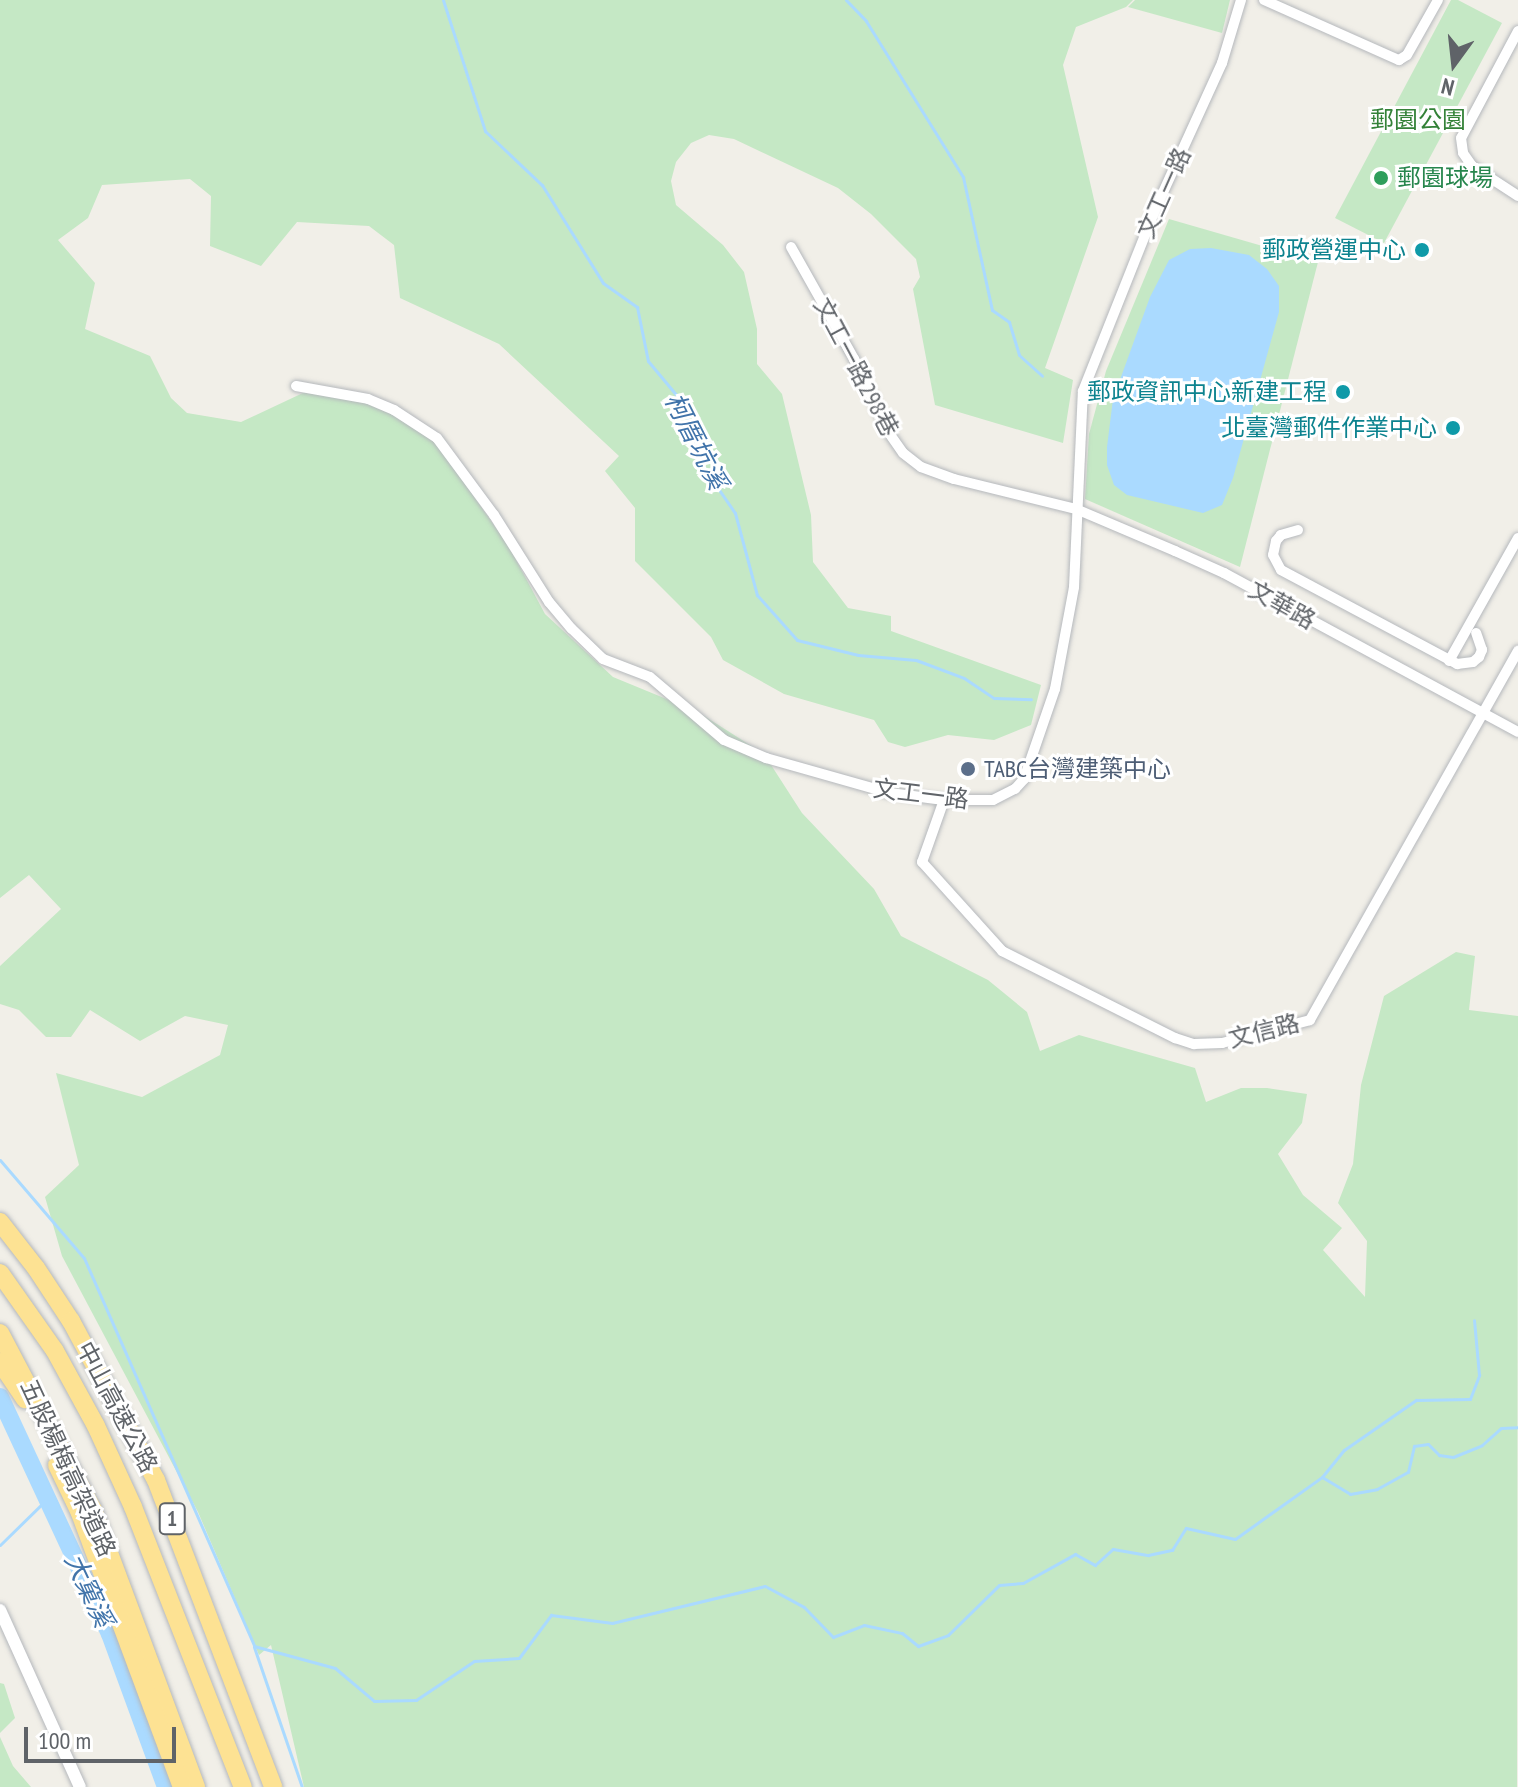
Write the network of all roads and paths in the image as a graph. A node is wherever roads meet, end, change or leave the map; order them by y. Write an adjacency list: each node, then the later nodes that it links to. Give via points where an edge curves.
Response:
1 (1241, 0): 8 (street, 文工一路, via 1222,63 1155,210 1083,391)
2 (1264, 0): 3 (street, via 1399,60)
3 (1438, 0)
4 (1518, 31): 5 (street, via 1461,138 1472,166)
5 (1518, 196)
6 (791, 247): 8 (street, 文工一路298巷, via 903,453 921,467 954,479)
7 (296, 386): 16 (street, 文工一路, via 368,399 437,438 572,629 603,659 650,677 724,740 836,780)
8 (1076, 509): 14 (street, 文華路, via 1224,573); 16 (street, 文工一路, via 1070,618 1055,689 1030,766 1015,789 993,800)
9 (1298, 530): 13 (street, via 1276,541 1277,566)
10 (1518, 538): 13 (street)
11 (1476, 633): 13 (street, via 1482,650 1473,662)
12 (1518, 651): 14 (street, 文信路)
13 (1449, 661)
14 (1483, 713): 15 (street, 文華路); 16 (street, 文信路, via 1310,1020 1222,1043 1175,1038 1002,951 922,862)
15 (1518, 732)
16 (944, 800)
17 (0, 1222): 26 (highway, 中山高速公路 / 1, via 71,1321 156,1480)
18 (0, 1273): 25 (highway, 中山高速公路 / 1, via 55,1351 96,1426)
19 (0, 1333): 24 (highway, 五股楊梅高架道路, via 93,1510)
20 (0, 1362): 23 (highway, 五股楊梅高架道路, via 31,1408 80,1513)
21 (0, 1610): 22 (street)
22 (80, 1787)
23 (182, 1787)
24 (196, 1787)
25 (243, 1787)
26 (273, 1787)

